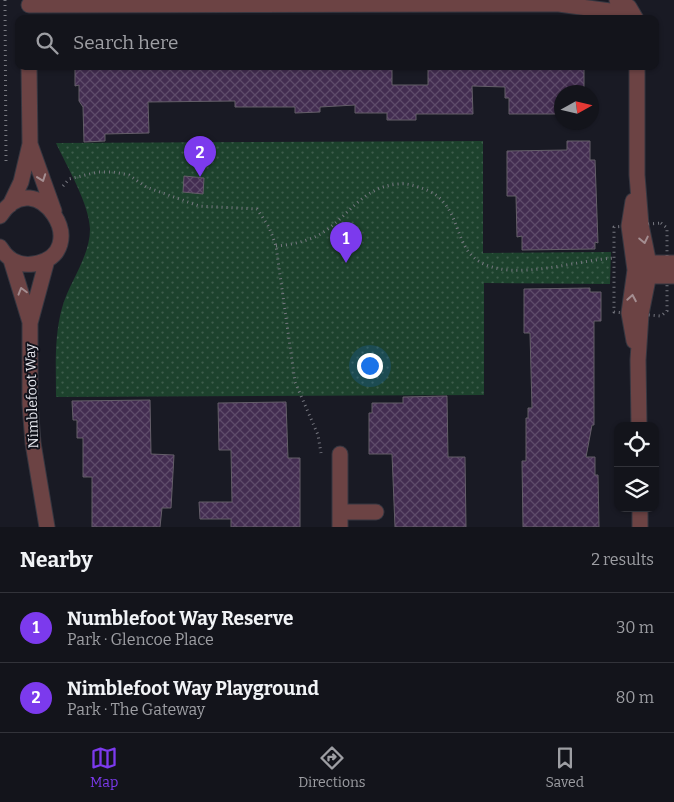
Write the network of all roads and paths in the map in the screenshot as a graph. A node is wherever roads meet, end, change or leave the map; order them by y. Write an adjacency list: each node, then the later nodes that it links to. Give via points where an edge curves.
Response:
1 (5, 0): 10 (path)
2 (587, 0): 3 (street)
3 (559, 4): 4 (street); 5 (street)
4 (621, 5): 6 (street, via 629,7)
5 (29, 8)
6 (634, 15)
7 (29, 70): 9 (street)
8 (637, 70): 19 (street, via 637,174 629,226)
9 (30, 144): 11 (street, Nimblefoot Way, one-way to 11); 12 (street, via 21,182)
10 (6, 166)
11 (52, 205): 12 (street, via 29,199); 13 (path, via 69,179 98,172 129,175 146,187 199,206 257,210 269,227); 17 (street, Nimblefoot Way, via 59,221 60,242)
12 (3, 211)
13 (276, 246): 15 (path, via 318,235 366,194 380,187 400,184 432,192 448,206 462,242 480,262 515,271 534,271 590,259); 24 (path, via 295,382 318,435)
14 (0, 248): 16 (street)
15 (614, 258)
16 (11, 260): 17 (street, via 29,265); 21 (street, Nimblefoot Way, one-way to 16)
17 (47, 260): 21 (street, Nimblefoot Way)
18 (674, 263): 19 (street)
19 (645, 270): 20 (street); 22 (street, via 629,314 638,360)
20 (674, 276)
21 (30, 323): 28 (street, Nimblefoot Way, via 30,423)
22 (639, 422)
23 (340, 454): 25 (street)
24 (321, 462)
25 (340, 512): 26 (street); 29 (street)
26 (376, 512)
27 (640, 512): 30 (street)
28 (47, 527)
29 (340, 527)
30 (640, 527)

